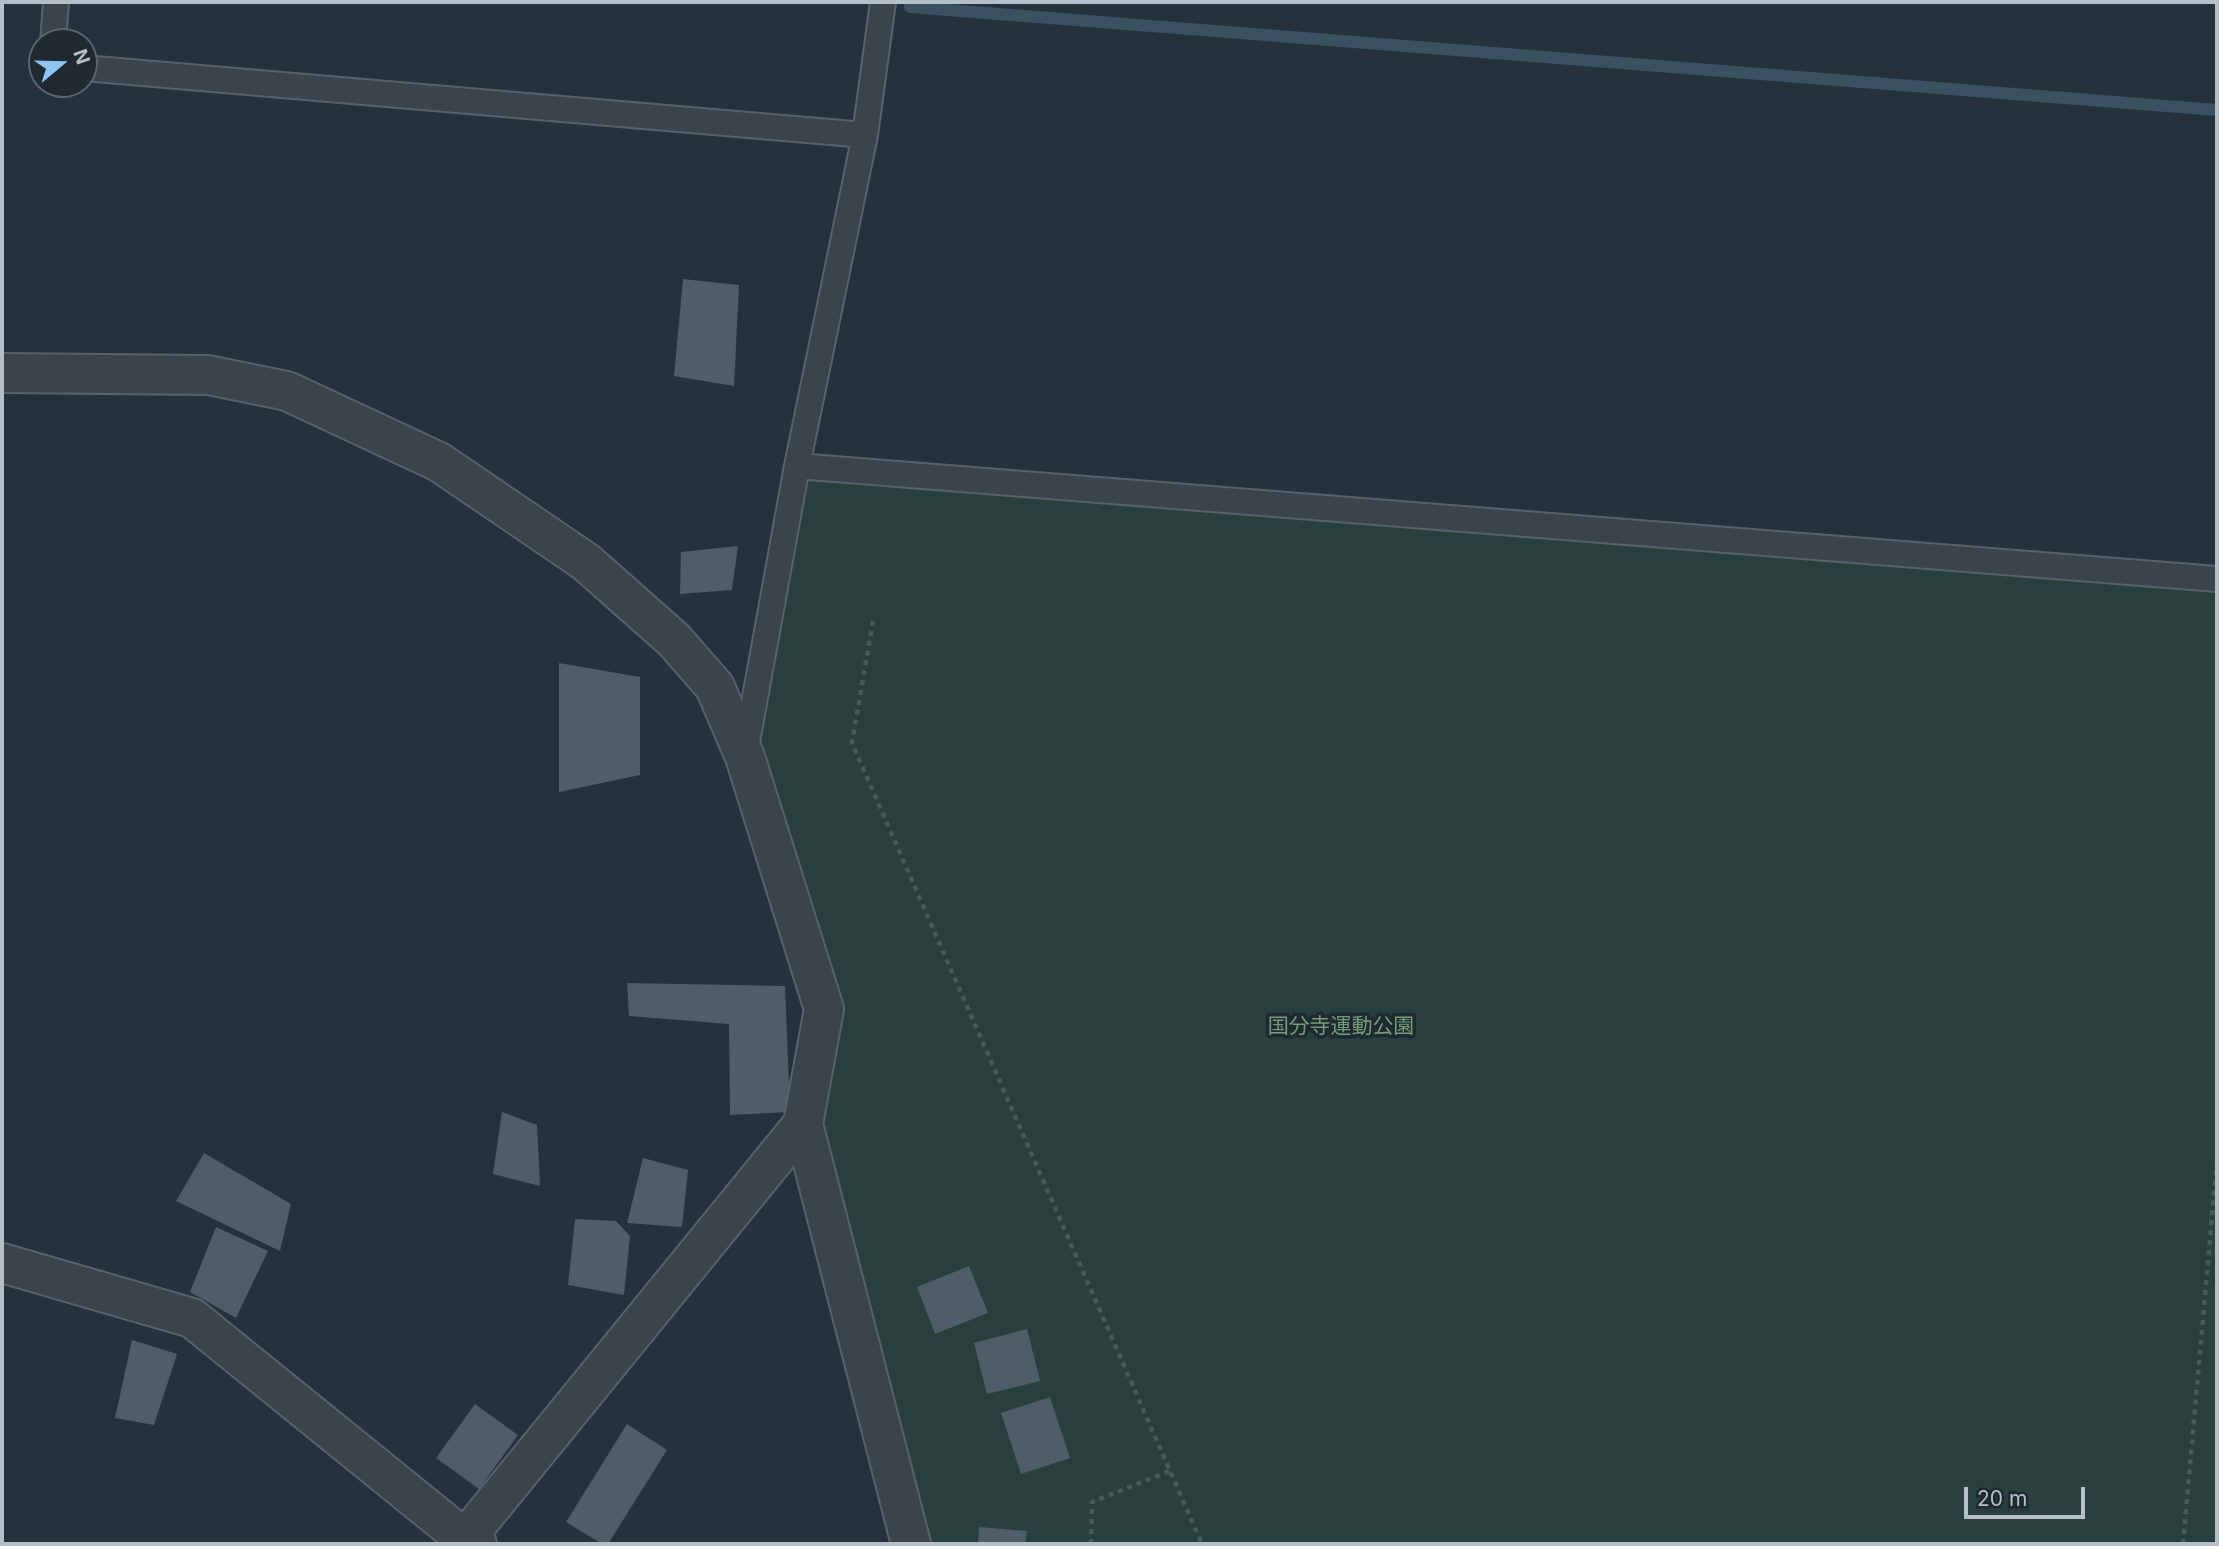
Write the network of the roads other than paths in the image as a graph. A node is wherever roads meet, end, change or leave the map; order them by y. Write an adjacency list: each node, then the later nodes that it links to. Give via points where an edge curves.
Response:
1 (56, 2): 3 (lane)
2 (883, 2): 5 (lane)
3 (54, 28)
4 (98, 69): 5 (lane)
5 (865, 135): 7 (lane)
6 (2, 373): 9 (street, via 208,374 287,391 439,462 586,562 674,640 715,687)
7 (797, 466): 8 (lane); 9 (lane)
8 (2217, 579)
9 (744, 757): 10 (street, via 824,1009)
10 (803, 1124): 12 (street); 13 (street)
11 (2, 1263): 12 (street, via 192,1318)
12 (468, 1542)
13 (911, 1544)

